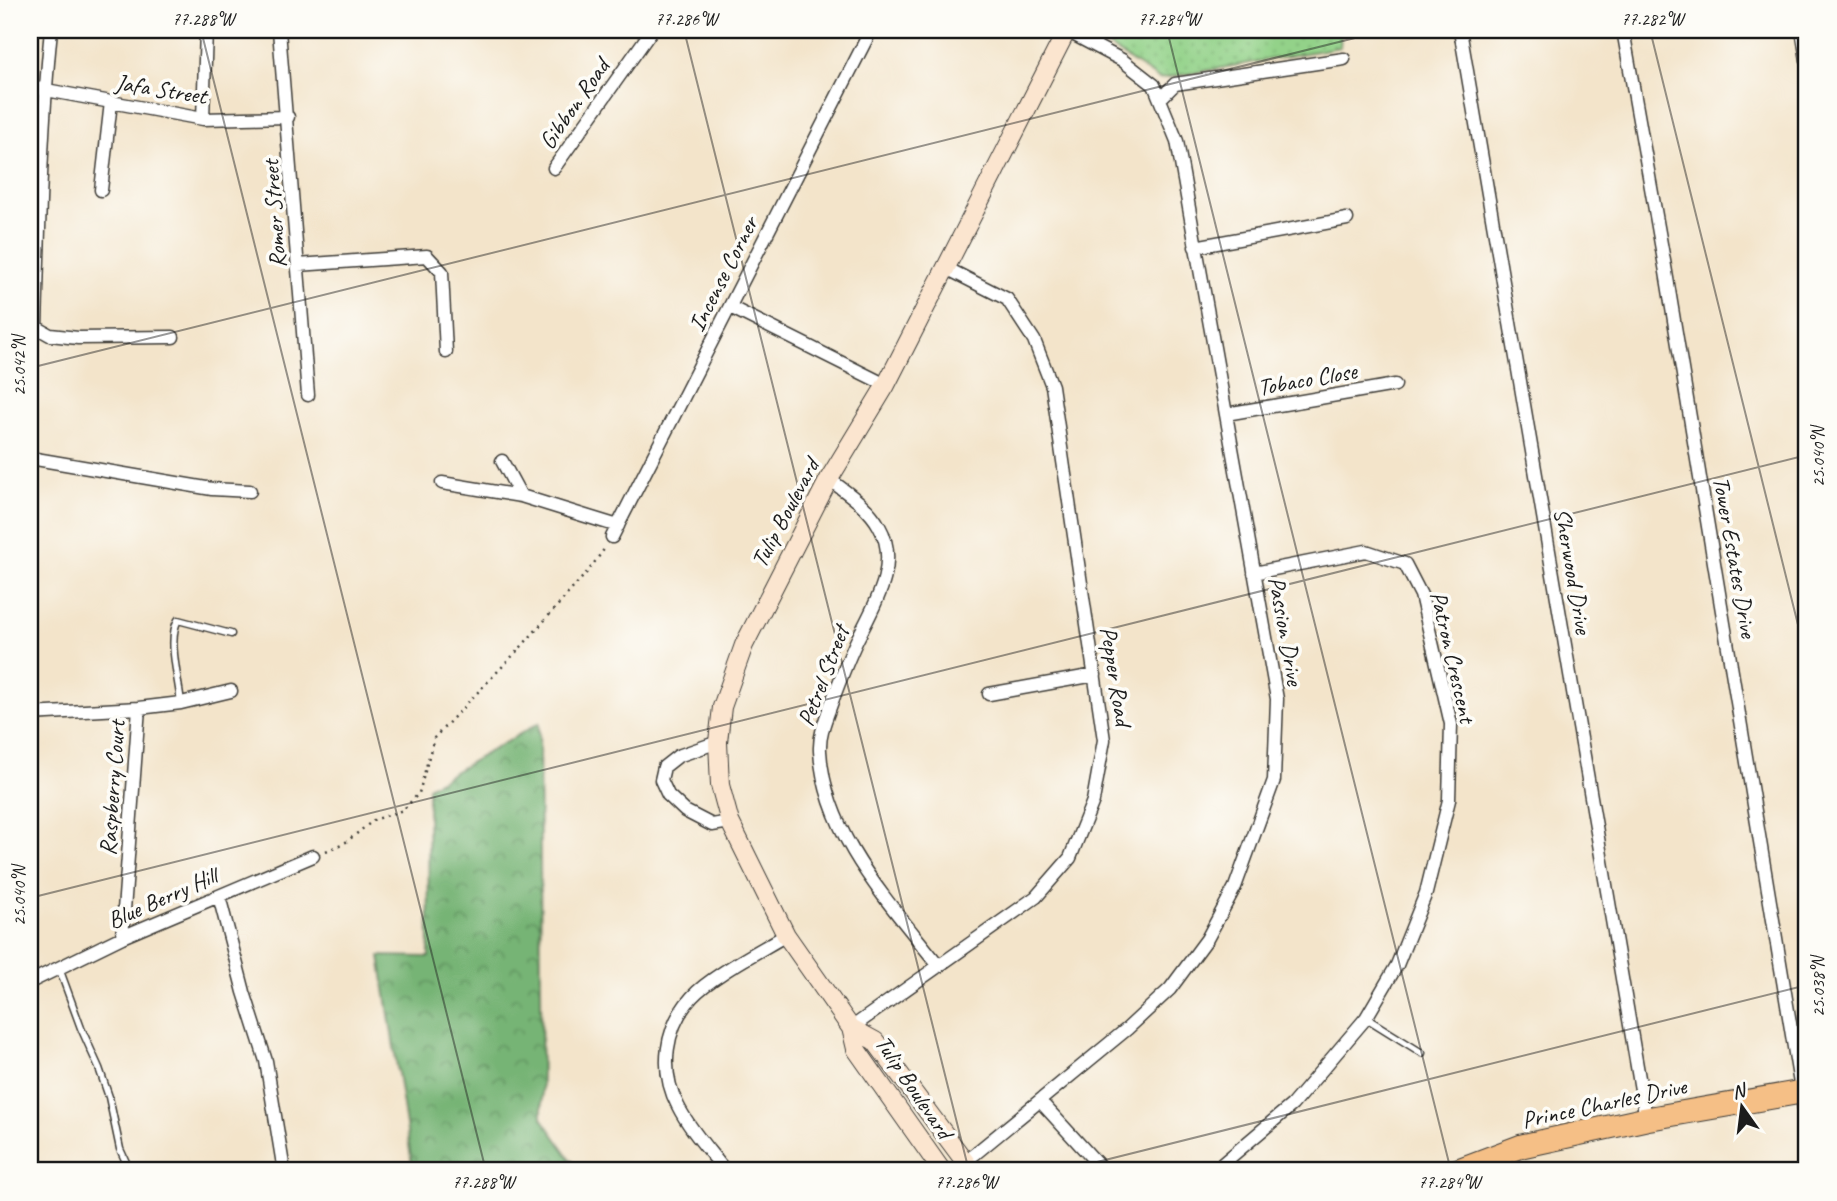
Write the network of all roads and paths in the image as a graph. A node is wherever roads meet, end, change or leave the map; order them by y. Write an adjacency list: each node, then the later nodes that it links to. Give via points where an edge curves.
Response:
1 (51, 30): 13 (street)
2 (206, 30): 17 (street)
3 (279, 30): 16 (street, Romer Street)
4 (652, 30): 18 (street, Gibbon Road)
5 (871, 30): 24 (street, Incense Corner)
6 (1067, 30): 14 (street, Passion Drive, via 1122,60 1154,85); 23 (street, Tulip Boulevard)
7 (1460, 30): 60 (street, Sherwood Drive)
8 (1623, 30): 58 (street, Tower Estates Drive)
9 (1802, 30): 11 (street)
10 (1344, 59): 14 (street, via 1175,84)
11 (1807, 60)
12 (30, 87): 13 (street, Jafa Street)
13 (45, 90): 15 (street, Jafa Street); 25 (street, via 36,327 50,335 78,338)
14 (1160, 99): 21 (street, Passion Drive, via 1177,141)
15 (111, 102): 17 (street, Jafa Street); 19 (street)
16 (288, 117): 17 (street, Jafa Street); 22 (street, Romer Street)
17 (203, 119)
18 (554, 168)
19 (101, 190)
20 (1348, 219): 21 (street)
21 (1195, 247): 30 (street, Passion Drive)
22 (298, 265): 26 (street, via 427,256 442,272); 29 (street, Romer Street)
23 (946, 268): 27 (street, Tulip Boulevard); 40 (street, Pepper Road, via 1007,299 1034,340 1052,386)
24 (730, 307): 27 (street); 37 (street, Incense Corner)
25 (173, 337)
26 (446, 352)
27 (886, 385): 33 (street, Tulip Boulevard)
28 (1395, 385): 30 (street, Tobaco Close)
29 (308, 395)
30 (1226, 414): 38 (street, Passion Drive)
31 (30, 458): 35 (street, via 212,489)
32 (502, 461): 36 (street)
33 (830, 479): 46 (street, Tulip Boulevard, via 744,645 722,707); 52 (street, Petrel Street, via 871,513 887,545 885,578 823,726 820,749 827,791 842,832)
34 (442, 483): 36 (street)
35 (250, 491)
36 (522, 496): 37 (street)
37 (615, 531): 48 (path, via 589,570 523,646 434,738 419,793 403,810 374,820 346,842)
38 (1254, 573): 55 (street, Patron Crescent, via 1366,551 1405,564 1421,595 1451,724 1449,800 1426,893 1397,965); 59 (street, Passion Drive, via 1277,699 1274,780 1234,887 1208,939 1170,989)
39 (231, 634): 43 (lane, via 178,620 173,639)
40 (1095, 675): 42 (street); 52 (street, Pepper Road, via 1104,740 1093,801 1070,858 1036,897)
41 (231, 691): 43 (street)
42 (989, 694)
43 (181, 703): 44 (street)
44 (139, 708): 45 (street, Raspberry Court); 51 (street, Raspberry Court)
45 (30, 714)
46 (718, 742): 47 (street, Tulip Boulevard, via 720,785); 47 (street, via 678,756 664,766 661,780 685,811 712,825)
47 (730, 822): 50 (street, Tulip Boulevard)
48 (313, 856): 49 (street, Blue Berry Hill)
49 (219, 896): 51 (street, Blue Berry Hill); 64 (street, via 265,1061)
50 (786, 935): 56 (street, Tulip Boulevard); 65 (street, via 692,997 667,1047 666,1067 677,1105)
51 (122, 937): 53 (street, Blue Berry Hill)
52 (939, 966): 56 (street, Pepper Road)
53 (58, 968): 54 (street, Blue Berry Hill); 63 (lane, via 99,1068)
54 (30, 982)
55 (1366, 1018): 57 (lane); 68 (street, Patron Crescent, via 1292,1105)
56 (851, 1028): 62 (street, Tulip Boulevard, via 875,1041); 66 (street, Tulip Boulevard, via 856,1049)
57 (1422, 1053)
58 (1805, 1091): 60 (highway, Prince Charles Drive); 61 (street, Tower Estates Drive)
59 (1040, 1101): 62 (street, Passion Drive); 67 (street)
60 (1646, 1119): 69 (highway, Prince Charles Drive, via 1522,1146)
61 (1807, 1125)
62 (964, 1168)
63 (130, 1171)
64 (284, 1171)
65 (725, 1171)
66 (942, 1171)
67 (1104, 1171)
68 (1214, 1171)
69 (1456, 1171)

